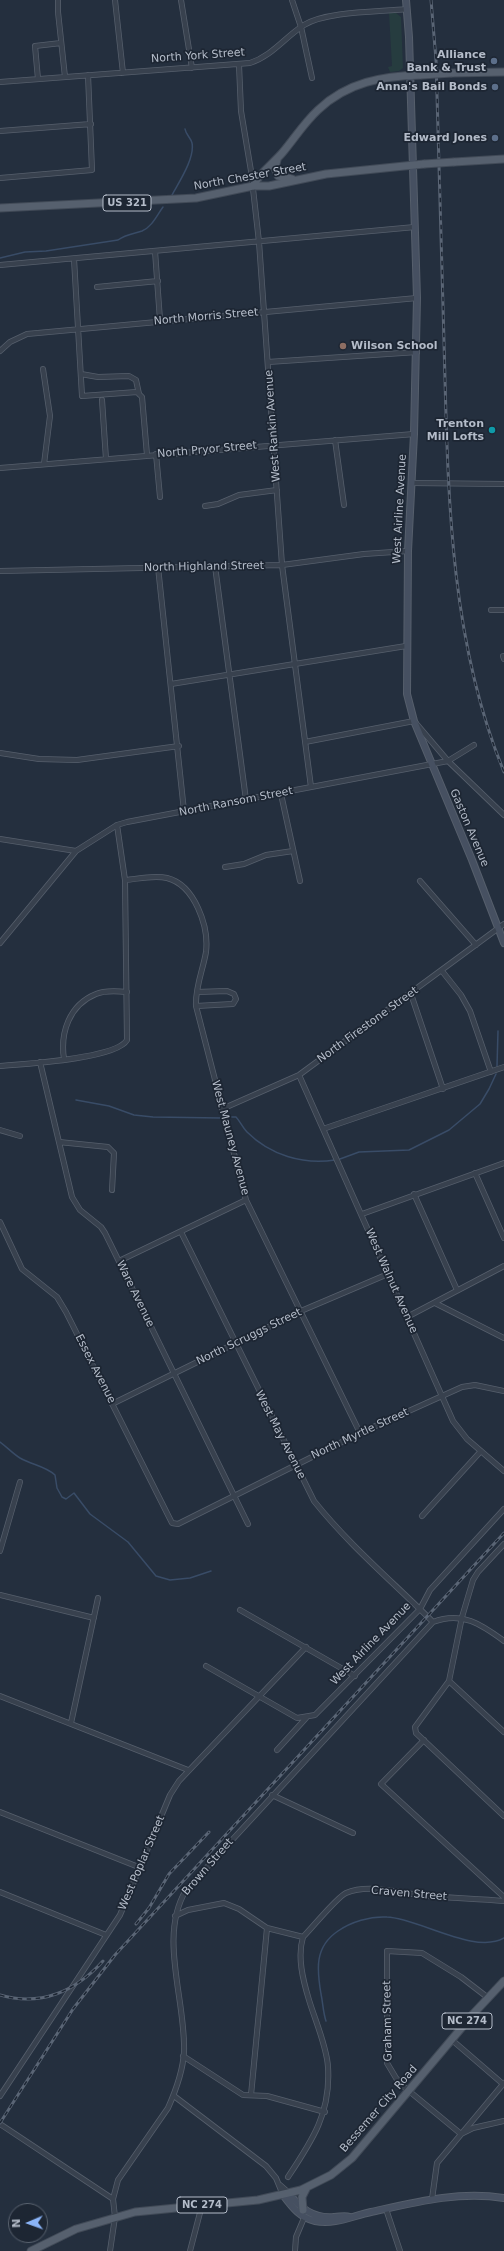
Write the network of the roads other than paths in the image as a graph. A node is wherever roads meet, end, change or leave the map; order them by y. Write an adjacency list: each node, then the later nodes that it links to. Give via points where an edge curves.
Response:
1 (58, 0): 8 (street)
2 (115, 0): 12 (street)
3 (181, 0): 10 (street)
4 (292, 0): 7 (street)
5 (406, 0): 6 (main road, West Airline Avenue)
6 (407, 9): 7 (street, North York Street, via 324,17); 14 (main road, West Airline Avenue)
7 (301, 27): 9 (street, North York Street, via 262,58); 16 (street)
8 (61, 43): 15 (street); 17 (street, via 35,46)
9 (239, 65): 10 (street, North York Street); 26 (street, West Rankin Avenue, via 241,111)
10 (192, 68): 12 (street, North York Street)
11 (504, 72): 14 (main road, bridge)
12 (123, 73): 13 (street, North York Street)
13 (88, 75): 15 (street, North York Street); 19 (street)
14 (410, 75): 21 (main road, via 379,78 342,92 318,110); 23 (main road, West Airline Avenue)
15 (65, 77): 17 (street, North York Street)
16 (312, 78)
17 (38, 79): 18 (street, North York Street)
18 (0, 82)
19 (91, 124): 20 (street); 24 (street, via 92,170)
20 (0, 131)
21 (278, 158): 25 (main road, via 275,168 278,176 283,179); 26 (main road, via 257,177)
22 (504, 159): 23 (main road, North Chester Street / US 321, bridge)
23 (413, 166): 25 (main road, North Chester Street / US 321, via 355,170); 28 (main road, West Airline Avenue)
24 (0, 178)
25 (298, 179): 26 (main road, North Chester Street / US 321, via 269,186)
26 (253, 186): 27 (main road, North Chester Street / US 321, via 203,197 169,201); 29 (street, West Rankin Avenue)
27 (0, 208)
28 (415, 227): 29 (street); 35 (main road, West Airline Avenue)
29 (259, 242): 30 (street); 36 (street, West Rankin Avenue)
30 (155, 251): 31 (street); 33 (street)
31 (74, 259): 32 (street); 38 (street)
32 (0, 265)
33 (158, 281): 34 (street); 37 (street)
34 (97, 287)
35 (417, 298): 36 (street, North Morris Street); 40 (main road, West Airline Avenue)
36 (264, 312): 37 (street, North Morris Street); 41 (street, West Rankin Avenue)
37 (160, 320): 38 (street, North Morris Street)
38 (78, 329): 39 (street, North Morris Street, via 27,334 10,342); 43 (street)
39 (0, 351)
40 (417, 352): 41 (street); 46 (main road, West Airline Avenue)
41 (268, 362): 48 (street, West Rankin Avenue)
42 (43, 369): 52 (street, via 50,416)
43 (81, 374): 44 (street, via 98,377 129,376 136,380); 44 (street, via 82,396 137,392)
44 (140, 395): 50 (street)
45 (102, 400): 51 (street)
46 (414, 434): 47 (street, North Pryor Street); 54 (main road, West Airline Avenue)
47 (336, 440): 48 (street, North Pryor Street); 58 (street)
48 (274, 444): 49 (street, North Pryor Street); 56 (street, West Rankin Avenue)
49 (156, 454): 50 (street, North Pryor Street); 57 (street)
50 (146, 455): 51 (street, North Pryor Street)
51 (106, 459): 52 (street, North Pryor Street)
52 (44, 464): 53 (street, North Pryor Street)
53 (0, 468)
54 (412, 483): 55 (street); 60 (main road, West Airline Avenue)
55 (504, 484)
56 (277, 490): 59 (street, via 239,495 218,504); 61 (street, West Rankin Avenue)
57 (160, 497)
58 (344, 505)
59 (205, 506)
60 (408, 551): 61 (street, North Highland Street, via 351,555); 67 (main road, West Airline Avenue)
61 (282, 565): 62 (street, North Highland Street); 68 (street, West Rankin Avenue)
62 (215, 566): 63 (street, North Highland Street); 69 (street)
63 (158, 567): 64 (street, North Highland Street); 70 (street)
64 (0, 570)
65 (491, 610): 66 (street)
66 (504, 610)
67 (406, 646): 68 (street); 71 (main road, West Airline Avenue, via 407,694)
68 (294, 664): 69 (street); 72 (street, West Rankin Avenue)
69 (229, 675): 70 (street); 80 (street)
70 (171, 684): 74 (street)
71 (414, 721): 72 (street); 76 (street, West Airline Avenue); 77 (main road, Gaston Avenue)
72 (305, 742): 78 (street, West Rankin Avenue)
73 (474, 745): 76 (street, North Ransom Street)
74 (179, 746): 75 (street, via 77,760 39,759); 81 (street)
75 (0, 753)
76 (448, 761): 77 (street, North Ransom Street); 82 (street, West Airline Avenue)
77 (432, 764): 78 (street, North Ransom Street); 91 (main road, Gaston Avenue)
78 (311, 787): 79 (street, North Ransom Street)
79 (281, 794): 80 (street, North Ransom Street); 86 (street)
80 (246, 800): 81 (street, North Ransom Street)
81 (184, 811): 83 (street, North Ransom Street)
82 (504, 815)
83 (117, 825): 85 (street, North Ransom Street); 88 (street)
84 (0, 839): 85 (street)
85 (76, 851): 92 (street, North Ransom Street)
86 (293, 851): 87 (street, via 266,855 244,864); 89 (street)
87 (225, 867)
88 (124, 880): 96 (street); 97 (street, West Mauney Avenue, via 154,877 168,879 180,884 189,894 199,912 206,939)
89 (300, 881)
90 (420, 881): 94 (street)
91 (501, 926): 93 (main road, Gaston Avenue); 94 (street, North Firestone Street)
92 (0, 943)
93 (504, 943)
94 (476, 945): 95 (street, North Firestone Street)
95 (442, 971): 98 (street, North Firestone Street); 104 (street, via 461,994 470,1011)
96 (127, 992): 100 (street, via 96,994 83,1002 71,1016 63,1033); 100 (street, via 127,1040 124,1045 106,1052)
97 (197, 992): 99 (street, West Mauney Avenue); 99 (street, via 227,991 234,994 236,999 234,1004)
98 (411, 994): 105 (street, North Firestone Street); 106 (street)
99 (196, 1006): 107 (street, West Mauney Avenue)
100 (64, 1059): 101 (street)
101 (40, 1062): 102 (street); 111 (street, Ware Avenue)
102 (0, 1066)
103 (504, 1067): 104 (street)
104 (491, 1072): 106 (street)
105 (299, 1075): 107 (street, North Firestone Street); 108 (street, West Walnut Avenue)
106 (443, 1089): 108 (street)
107 (222, 1109): 116 (street, West Mauney Avenue)
108 (323, 1129): 117 (street, West Walnut Avenue)
109 (0, 1130): 110 (street)
110 (20, 1136)
111 (59, 1142): 114 (street, via 108,1147 114,1153); 121 (street, Ware Avenue, via 76,1205 101,1227)
112 (504, 1163): 113 (street)
113 (474, 1173): 115 (street); 120 (street)
114 (112, 1190)
115 (414, 1194): 117 (street); 124 (street)
116 (246, 1200): 119 (street); 126 (street, West Mauney Avenue)
117 (362, 1214): 123 (street, West Walnut Avenue)
118 (0, 1222): 133 (street, Essex Avenue, via 22,1269 57,1297)
119 (181, 1232): 121 (street); 129 (street, West May Avenue)
120 (504, 1238)
121 (119, 1261): 130 (street, Ware Avenue)
122 (504, 1266): 124 (street)
123 (388, 1274): 126 (street, North Scruggs Street); 127 (street, West Walnut Avenue)
124 (457, 1290): 125 (street)
125 (435, 1302): 127 (street); 128 (street)
126 (301, 1311): 129 (street, North Scruggs Street); 134 (street, West Mauney Avenue)
127 (407, 1317): 132 (street, West Walnut Avenue)
128 (504, 1338)
129 (234, 1343): 130 (street, North Scruggs Street); 136 (street, West May Avenue)
130 (174, 1374): 133 (street, North Scruggs Street); 139 (street, Ware Avenue)
131 (504, 1391): 132 (street, North Myrtle Street, via 468,1385)
132 (442, 1396): 134 (street, North Myrtle Street); 135 (street, West Walnut Avenue, via 457,1427)
133 (112, 1404): 142 (street, Essex Avenue, via 168,1517 172,1523)
134 (360, 1433): 136 (street, North Myrtle Street)
135 (481, 1451): 137 (street, West Walnut Avenue); 141 (street)
136 (295, 1466): 139 (street, North Myrtle Street); 148 (street, West May Avenue, via 314,1501 327,1518)
137 (504, 1471)
138 (20, 1482): 145 (street)
139 (234, 1495): 142 (street, North Myrtle Street); 143 (street, Ware Avenue)
140 (504, 1509): 148 (street, West Airline Avenue, via 434,1585)
141 (422, 1516)
142 (178, 1524)
143 (248, 1524)
144 (504, 1544): 150 (street, via 473,1580)
145 (0, 1551)
146 (0, 1595): 151 (street)
147 (98, 1598): 151 (street)
148 (420, 1609): 152 (street, West May Avenue); 156 (street, West Airline Avenue)
149 (240, 1610): 154 (street)
150 (462, 1617): 152 (street); 153 (street, via 482,1625); 157 (street)
151 (94, 1618): 161 (street)
152 (433, 1622): 166 (street, Brown Street)
153 (504, 1641)
154 (306, 1647): 156 (street); 159 (street, West Poplar Street)
155 (206, 1666): 159 (street)
156 (355, 1676): 160 (street, West Airline Avenue, via 315,1715)
157 (449, 1681): 162 (street); 163 (street, via 415,1727 416,1733)
158 (0, 1696): 161 (street)
159 (260, 1696): 160 (street, via 297,1718); 165 (street, West Poplar Street)
160 (307, 1717): 164 (street, West Airline Avenue)
161 (71, 1723): 165 (street)
162 (504, 1732)
163 (424, 1740): 168 (street); 172 (street, via 381,1784)
164 (277, 1750)
165 (188, 1770): 170 (street, West Poplar Street, via 170,1795)
166 (272, 1795): 169 (street); 174 (street, Brown Street, via 186,1890)
167 (0, 1812): 170 (street)
168 (504, 1816)
169 (353, 1833)
170 (141, 1868): 176 (street, West Poplar Street, via 120,1915)
171 (0, 1892): 176 (street)
172 (504, 1897)
173 (504, 1901): 177 (street, Craven Street, via 355,1890 339,1898)
174 (175, 1916): 175 (street, via 188,1910 224,1903 239,1909); 181 (street, Brown Street, via 173,1937)
175 (267, 1928): 177 (street); 184 (street)
176 (106, 1936): 185 (street, West Poplar Street)
177 (303, 1937): 187 (street, via 300,1955 302,1979 328,2067)
178 (504, 1981): 179 (main road, Bessemer City Road / NC 274)
179 (487, 1997): 180 (main road, Bessemer City Road / NC 274); 183 (street, Graham Street, via 422,1953 387,1951 387,2059 396,2078)
180 (452, 2040): 182 (street); 183 (main road, Bessemer City Road / NC 274)
181 (183, 2056): 184 (street, via 234,2091 243,2096); 186 (street, Brown Street)
182 (504, 2084): 190 (street)
183 (409, 2091): 190 (street, Graham Street); 192 (main road, Bessemer City Road / NC 274, via 352,2158 331,2175)
184 (251, 2094): 187 (street, via 281,2099)
185 (0, 2096)
186 (174, 2096): 193 (street, via 266,2166); 195 (street, Brown Street, via 162,2119 118,2180)
187 (325, 2112): 191 (street, via 319,2127)
188 (504, 2121): 190 (street, via 473,2128)
189 (0, 2124): 195 (street)
190 (461, 2134): 196 (street, via 435,2167)
191 (288, 2177)
192 (306, 2189): 193 (main road, Bessemer City Road / NC 274); 199 (main road, via 302,2198)
193 (286, 2194): 197 (main road, Bessemer City Road / NC 274, via 258,2200); 199 (main road); 202 (main road, via 295,2210)
194 (504, 2198): 196 (main road, via 463,2194)
195 (113, 2199): 200 (street, Brown Street)
196 (432, 2199): 198 (main road)
197 (202, 2205): 200 (main road, Bessemer City Road / NC 274, via 135,2212); 205 (street)
198 (386, 2209): 201 (main road); 207 (street)
199 (303, 2210): 201 (main road, via 317,2216)
200 (115, 2217): 203 (main road, Bessemer City Road / NC 274, via 69,2232); 204 (street, Brown Street)
201 (350, 2217): 202 (main road, via 346,2220 328,2222)
202 (304, 2218): 206 (street, via 296,2237)
203 (31, 2251)
204 (110, 2251)
205 (190, 2251)
206 (294, 2251)
207 (400, 2251)

